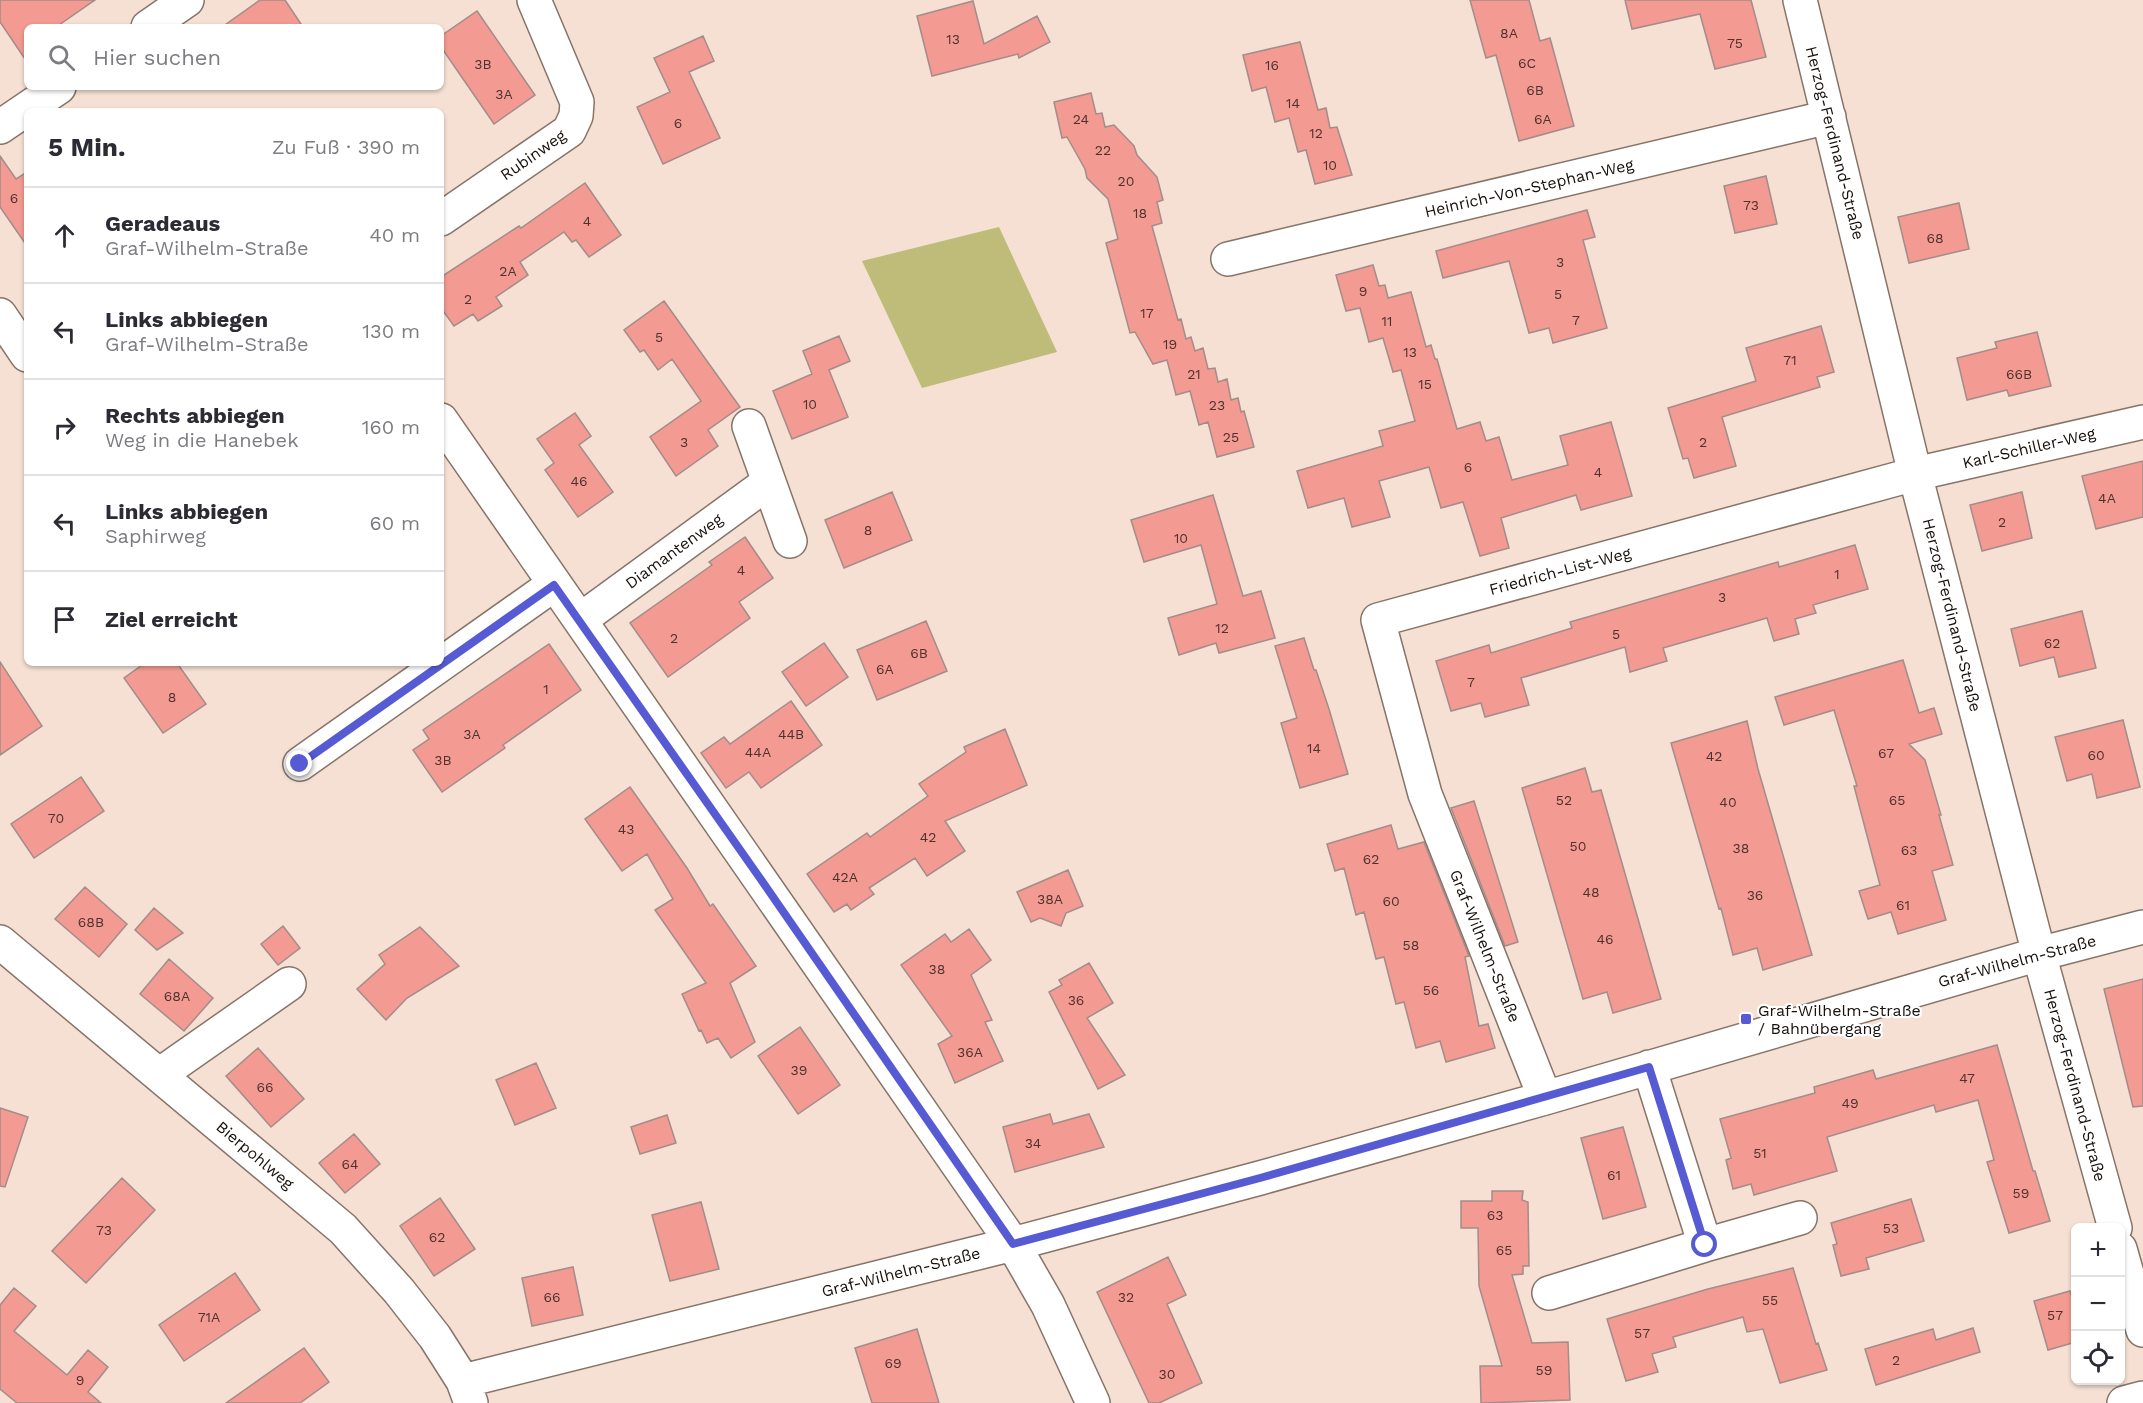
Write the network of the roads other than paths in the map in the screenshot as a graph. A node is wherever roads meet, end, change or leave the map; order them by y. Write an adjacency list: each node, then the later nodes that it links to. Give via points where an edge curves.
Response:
1 (534, 0): 8 (street, Rubinweg, via 570,82 577,102 576,116 569,131)
2 (1800, 0): 6 (street, Herzog-Ferdinand-Straße)
3 (55, 90): 4 (street)
4 (28, 108)
5 (24, 111): 7 (street)
6 (1829, 117): 9 (street, Heinrich-Von-Stephan-Weg); 15 (street, Herzog-Ferdinand-Straße)
7 (0, 127)
8 (444, 217)
9 (1228, 259)
10 (0, 315): 11 (street)
11 (24, 351)
12 (2143, 422): 15 (street, Karl-Schiller-Weg)
13 (444, 424): 18 (street)
14 (749, 426): 16 (street)
15 (1915, 474): 23 (street, Friedrich-List-Weg, via 1378,620); 26 (street, Herzog-Ferdinand-Straße)
16 (769, 482): 17 (street); 19 (street, Diamantenweg)
17 (790, 541)
18 (554, 585): 19 (street); 20 (street)
19 (580, 620): 33 (street)
20 (444, 663)
21 (439, 666): 22 (street)
22 (300, 764)
23 (1425, 794): 30 (street, Graf-Wilhelm-Straße)
24 (2143, 927): 26 (street, Graf-Wilhelm-Straße)
25 (0, 942): 29 (street, Bierpohlweg)
26 (2039, 954): 28 (street, Graf-Wilhelm-Straße); 32 (street, Herzog-Ferdinand-Straße)
27 (289, 984): 29 (street)
28 (1649, 1067): 30 (street, Graf-Wilhelm-Straße); 34 (street)
29 (159, 1075): 38 (street, Bierpohlweg, via 343,1229 428,1328)
30 (1545, 1098): 33 (street, Graf-Wilhelm-Straße)
31 (1800, 1218): 34 (street)
32 (2114, 1223)
33 (1013, 1244): 38 (street, Graf-Wilhelm-Straße); 40 (street, via 1048,1305)
34 (1705, 1245): 36 (street)
35 (2125, 1264): 37 (street)
36 (1549, 1293)
37 (2143, 1330)
38 (467, 1392)
39 (2143, 1398): 41 (street)
40 (1094, 1403)
41 (2124, 1403)

